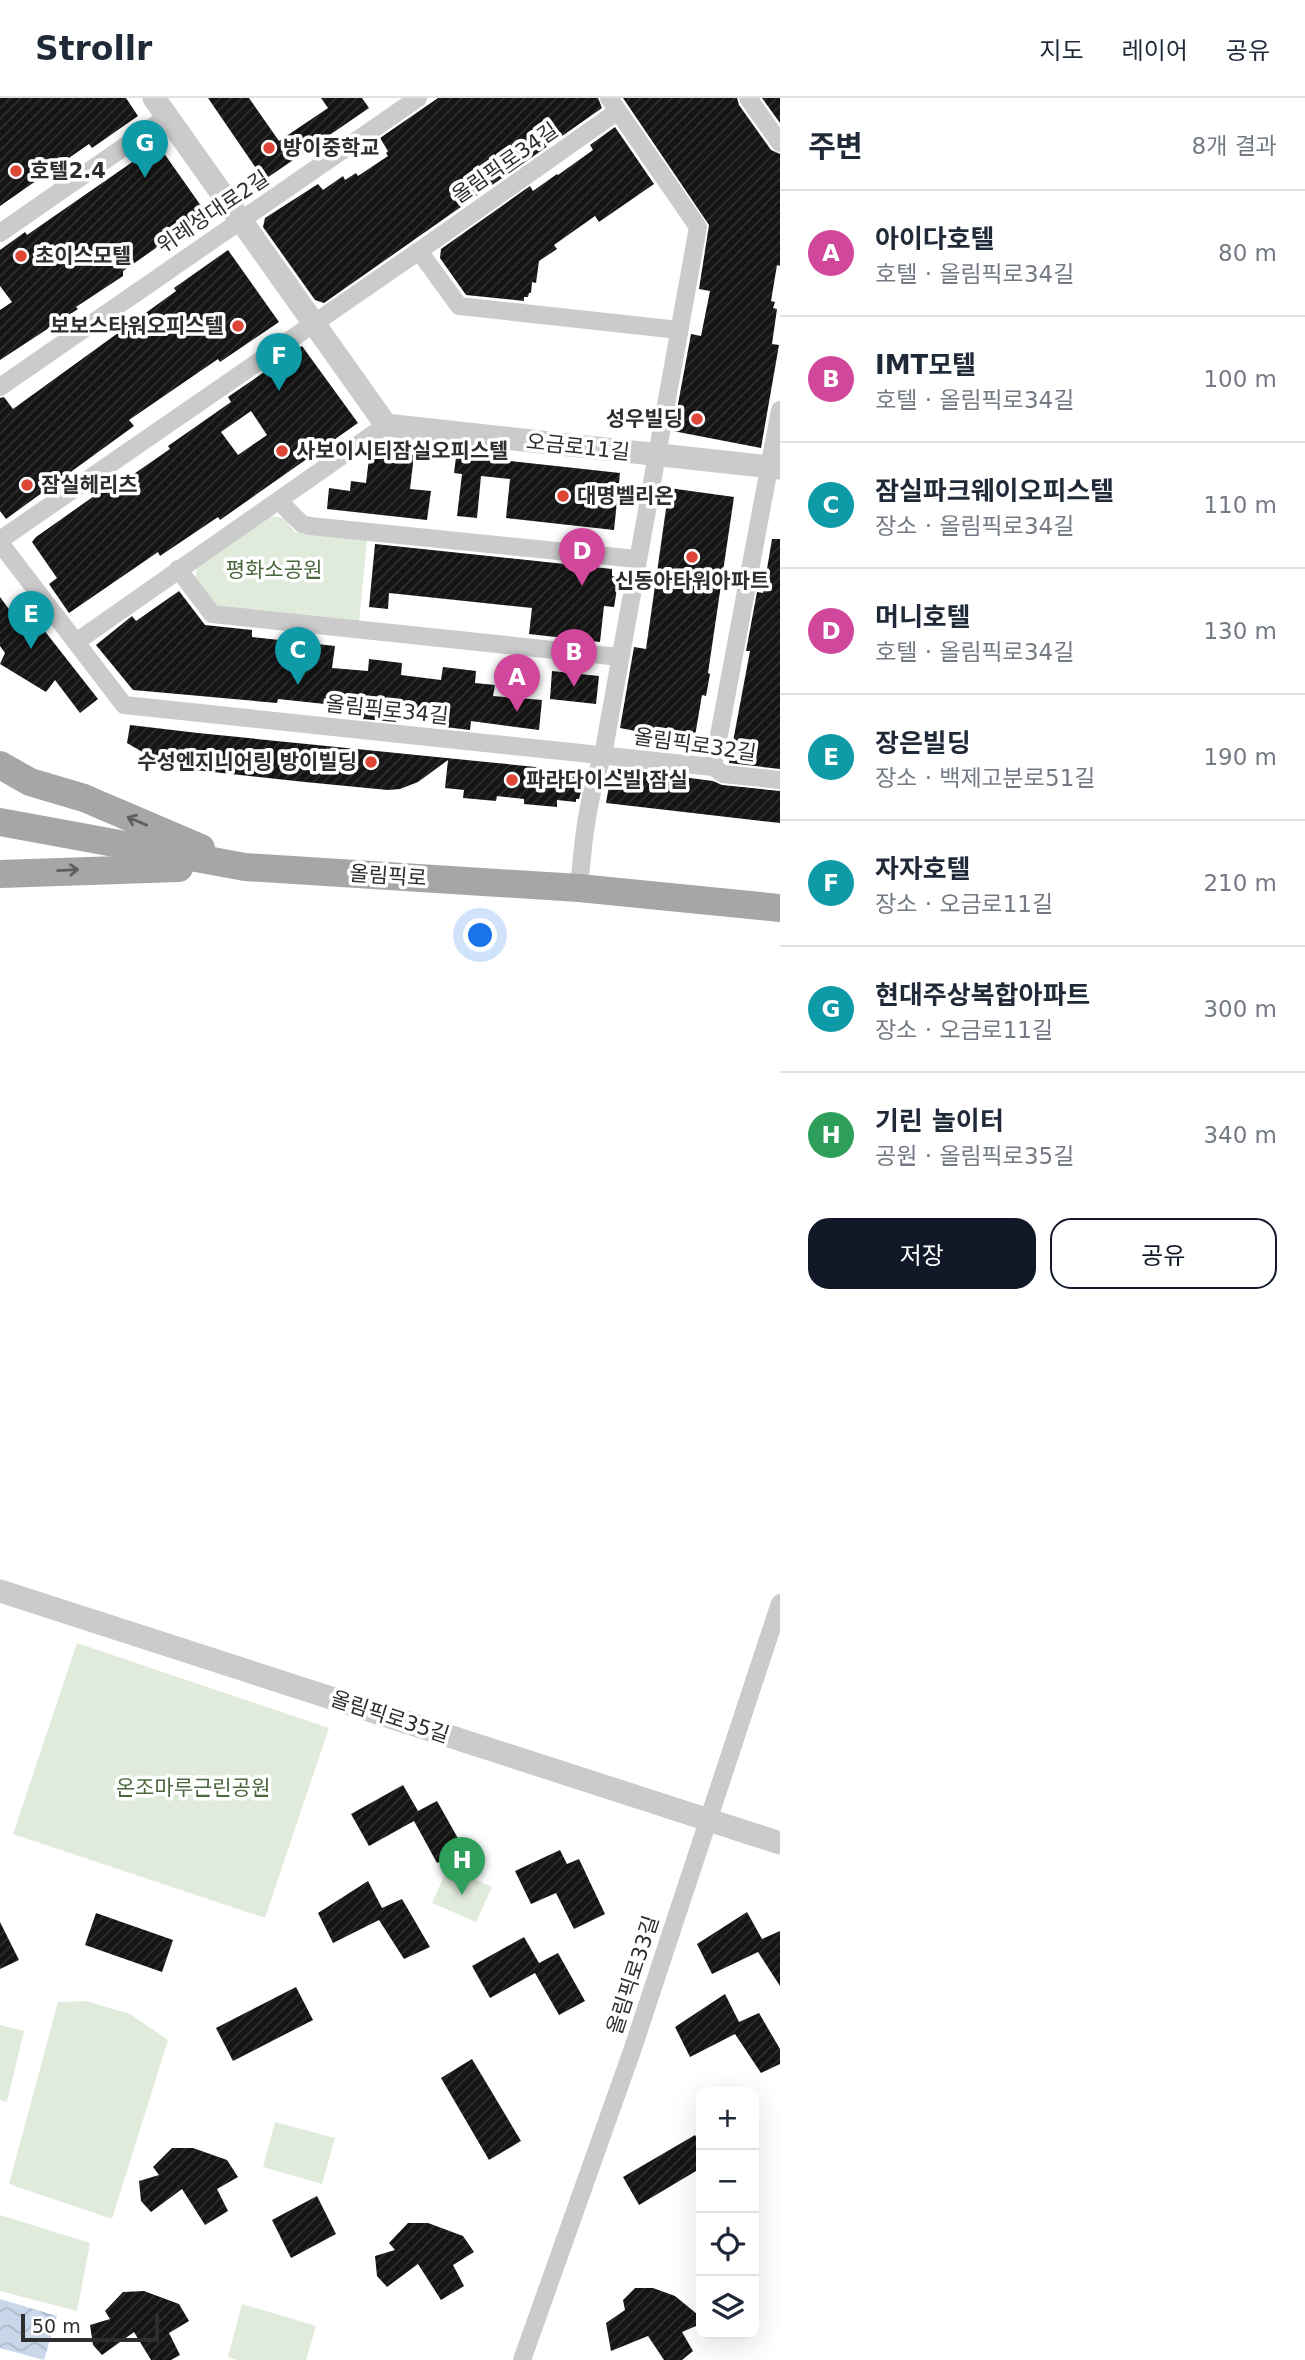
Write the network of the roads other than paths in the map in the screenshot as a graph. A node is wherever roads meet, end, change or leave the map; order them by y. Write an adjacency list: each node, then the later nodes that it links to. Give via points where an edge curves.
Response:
1 (418, 98): 6 (street, 위례성대로2길)
2 (748, 98): 5 (street)
3 (614, 104): 8 (street, 올림픽로34길); 10 (street, 올림픽로34길, via 698,227)
4 (160, 107): 6 (street); 7 (street)
5 (780, 143)
6 (241, 221): 9 (street); 11 (street, 위례성대로2길)
7 (0, 233)
8 (419, 251): 9 (street, 올림픽로34길); 10 (street, via 459,306)
9 (314, 324): 13 (street); 17 (street)
10 (678, 330): 14 (street, 올림픽로34길)
11 (0, 387)
12 (780, 411): 15 (street)
13 (386, 425): 14 (street, 오금로11길); 16 (street)
14 (656, 456): 15 (street, 오금로11길); 18 (street, 올림픽로34길)
15 (775, 468): 24 (street)
16 (279, 501): 18 (street, via 310,526); 19 (street)
17 (0, 542): 20 (street)
18 (637, 559): 21 (street, 올림픽로34길)
19 (178, 569): 20 (street); 21 (street, via 212,614)
20 (76, 642): 22 (street, 올림픽로34길, via 124,705)
21 (620, 657): 22 (street, 올림픽로34길)
22 (603, 755): 24 (street, 올림픽로32길); 29 (street, 올림픽로34길, via 593,781)
23 (0, 765): 27 (main road, one-way to 23, via 84,797 30,782)
24 (713, 767): 25 (street, 올림픽로32길, via 723,774)
25 (780, 780)
26 (0, 822): 27 (main road, 올림픽로)
27 (245, 867): 28 (main road, one-way to 27); 29 (main road, 올림픽로)
28 (0, 874)
29 (579, 888): 30 (main road, 올림픽로)
30 (780, 908)
31 (0, 1591): 33 (street, 올림픽로35길)
32 (780, 1603): 33 (street, 올림픽로33길)
33 (707, 1820): 34 (street, 올림픽로35길); 35 (street, 올림픽로33길, via 632,2051)
34 (780, 1843)
35 (522, 2360)

